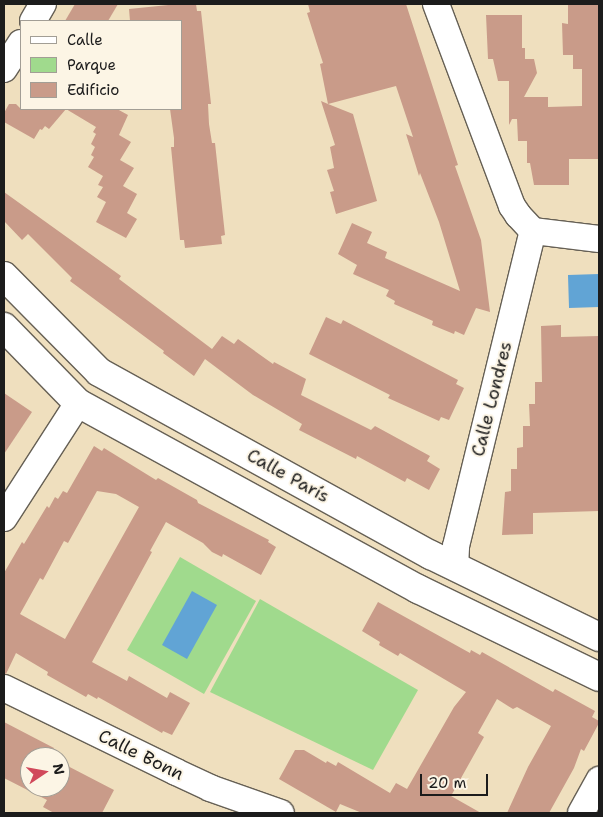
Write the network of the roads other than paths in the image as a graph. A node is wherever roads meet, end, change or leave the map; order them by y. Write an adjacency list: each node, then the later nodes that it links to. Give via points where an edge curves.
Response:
1 (43, 4): 3 (street)
2 (436, 4): 6 (street, via 512,206)
3 (34, 20)
4 (20, 45): 5 (street)
5 (4, 69)
6 (532, 231): 7 (street); 13 (street, Calle Londres)
7 (599, 239)
8 (4, 276): 10 (main road, Calle París)
9 (4, 327): 11 (main road, Calle París)
10 (99, 372): 11 (main road); 13 (main road, Calle París)
11 (78, 403): 12 (street); 14 (main road, Calle París)
12 (4, 518)
13 (453, 559): 14 (main road); 15 (main road, Calle París)
14 (442, 600): 16 (main road, Calle París)
15 (599, 637)
16 (599, 677)
17 (4, 688): 19 (street, Calle Bonn, via 210,788)
18 (599, 780): 20 (street)
19 (281, 813)
20 (581, 813)

